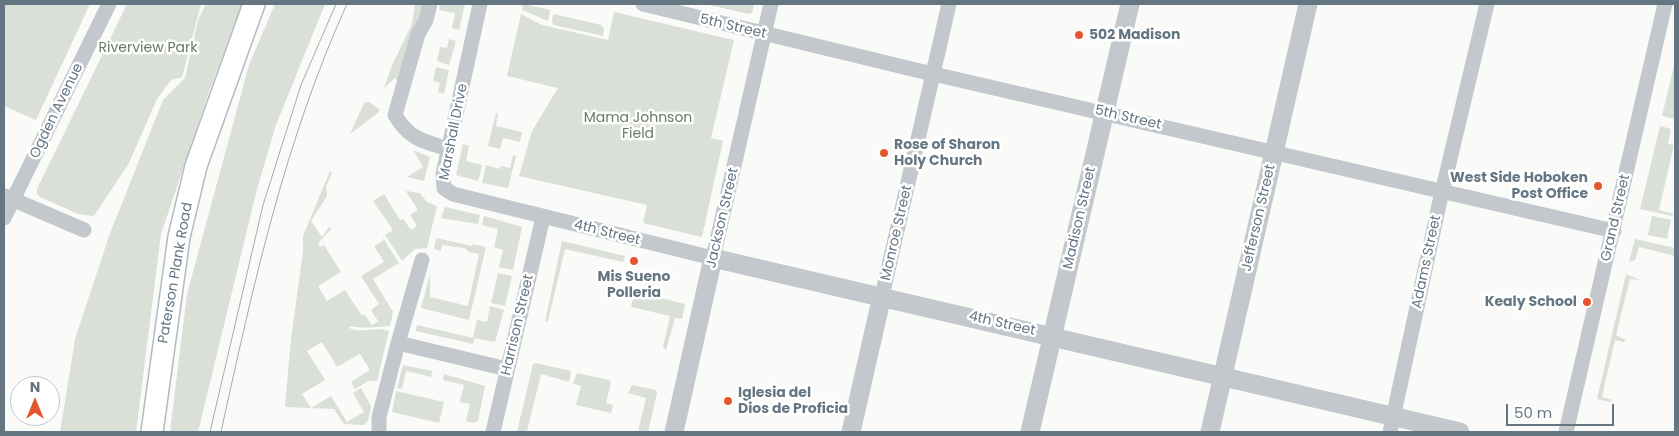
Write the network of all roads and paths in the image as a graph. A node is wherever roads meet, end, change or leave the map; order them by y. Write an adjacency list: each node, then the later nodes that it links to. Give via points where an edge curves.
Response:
1 (109, 4): 18 (street, Ogden Avenue)
2 (254, 4): 31 (main road, Paterson Plank Road, via 196,166 179,237)
3 (430, 4): 15 (street, via 394,115 414,138)
4 (480, 4): 15 (street, Marshall Drive)
5 (642, 4): 12 (street, 5th Street)
6 (771, 4): 12 (street, Jackson Street)
7 (949, 4): 13 (street, Monroe Street)
8 (1130, 4): 14 (street, Madison Street)
9 (1308, 4): 16 (street, Jefferson Street)
10 (1486, 4): 17 (street, Adams Street)
11 (1665, 4): 22 (street, Grand Street)
12 (764, 34): 13 (street, 5th Street); 23 (street, Jackson Street)
13 (933, 74): 14 (street, 5th Street); 25 (street, Monroe Street)
14 (1104, 113): 16 (street, 5th Street); 26 (street, Madison Street)
15 (448, 149): 20 (street, Marshall Drive, via 442,180 447,190)
16 (1274, 151): 17 (street, 5th Street); 29 (street, Jefferson Street)
17 (1443, 191): 22 (street, 5th Street); 30 (street, Adams Street)
18 (8, 197): 19 (street, Ogden Avenue); 21 (street)
19 (4, 218)
20 (543, 218): 23 (street, 4th Street); 28 (street, Harrison Street)
21 (84, 230)
22 (1614, 231): 39 (street, Grand Street)
23 (713, 258): 25 (street, 4th Street); 34 (street, Jackson Street)
24 (422, 260): 27 (street)
25 (882, 296): 26 (street, 4th Street); 35 (street, Monroe Street)
26 (1052, 336): 29 (street, 4th Street); 36 (street, Madison Street)
27 (398, 343): 28 (street); 32 (street, via 379,416)
28 (507, 369): 33 (street, Harrison Street)
29 (1224, 377): 30 (street, 4th Street); 37 (street, Jefferson Street)
30 (1392, 425): 38 (street, 4th Street)
31 (152, 432)
32 (380, 432)
33 (493, 432)
34 (674, 432)
35 (851, 432)
36 (1030, 432)
37 (1210, 432)
38 (1460, 432)
39 (1566, 432)

